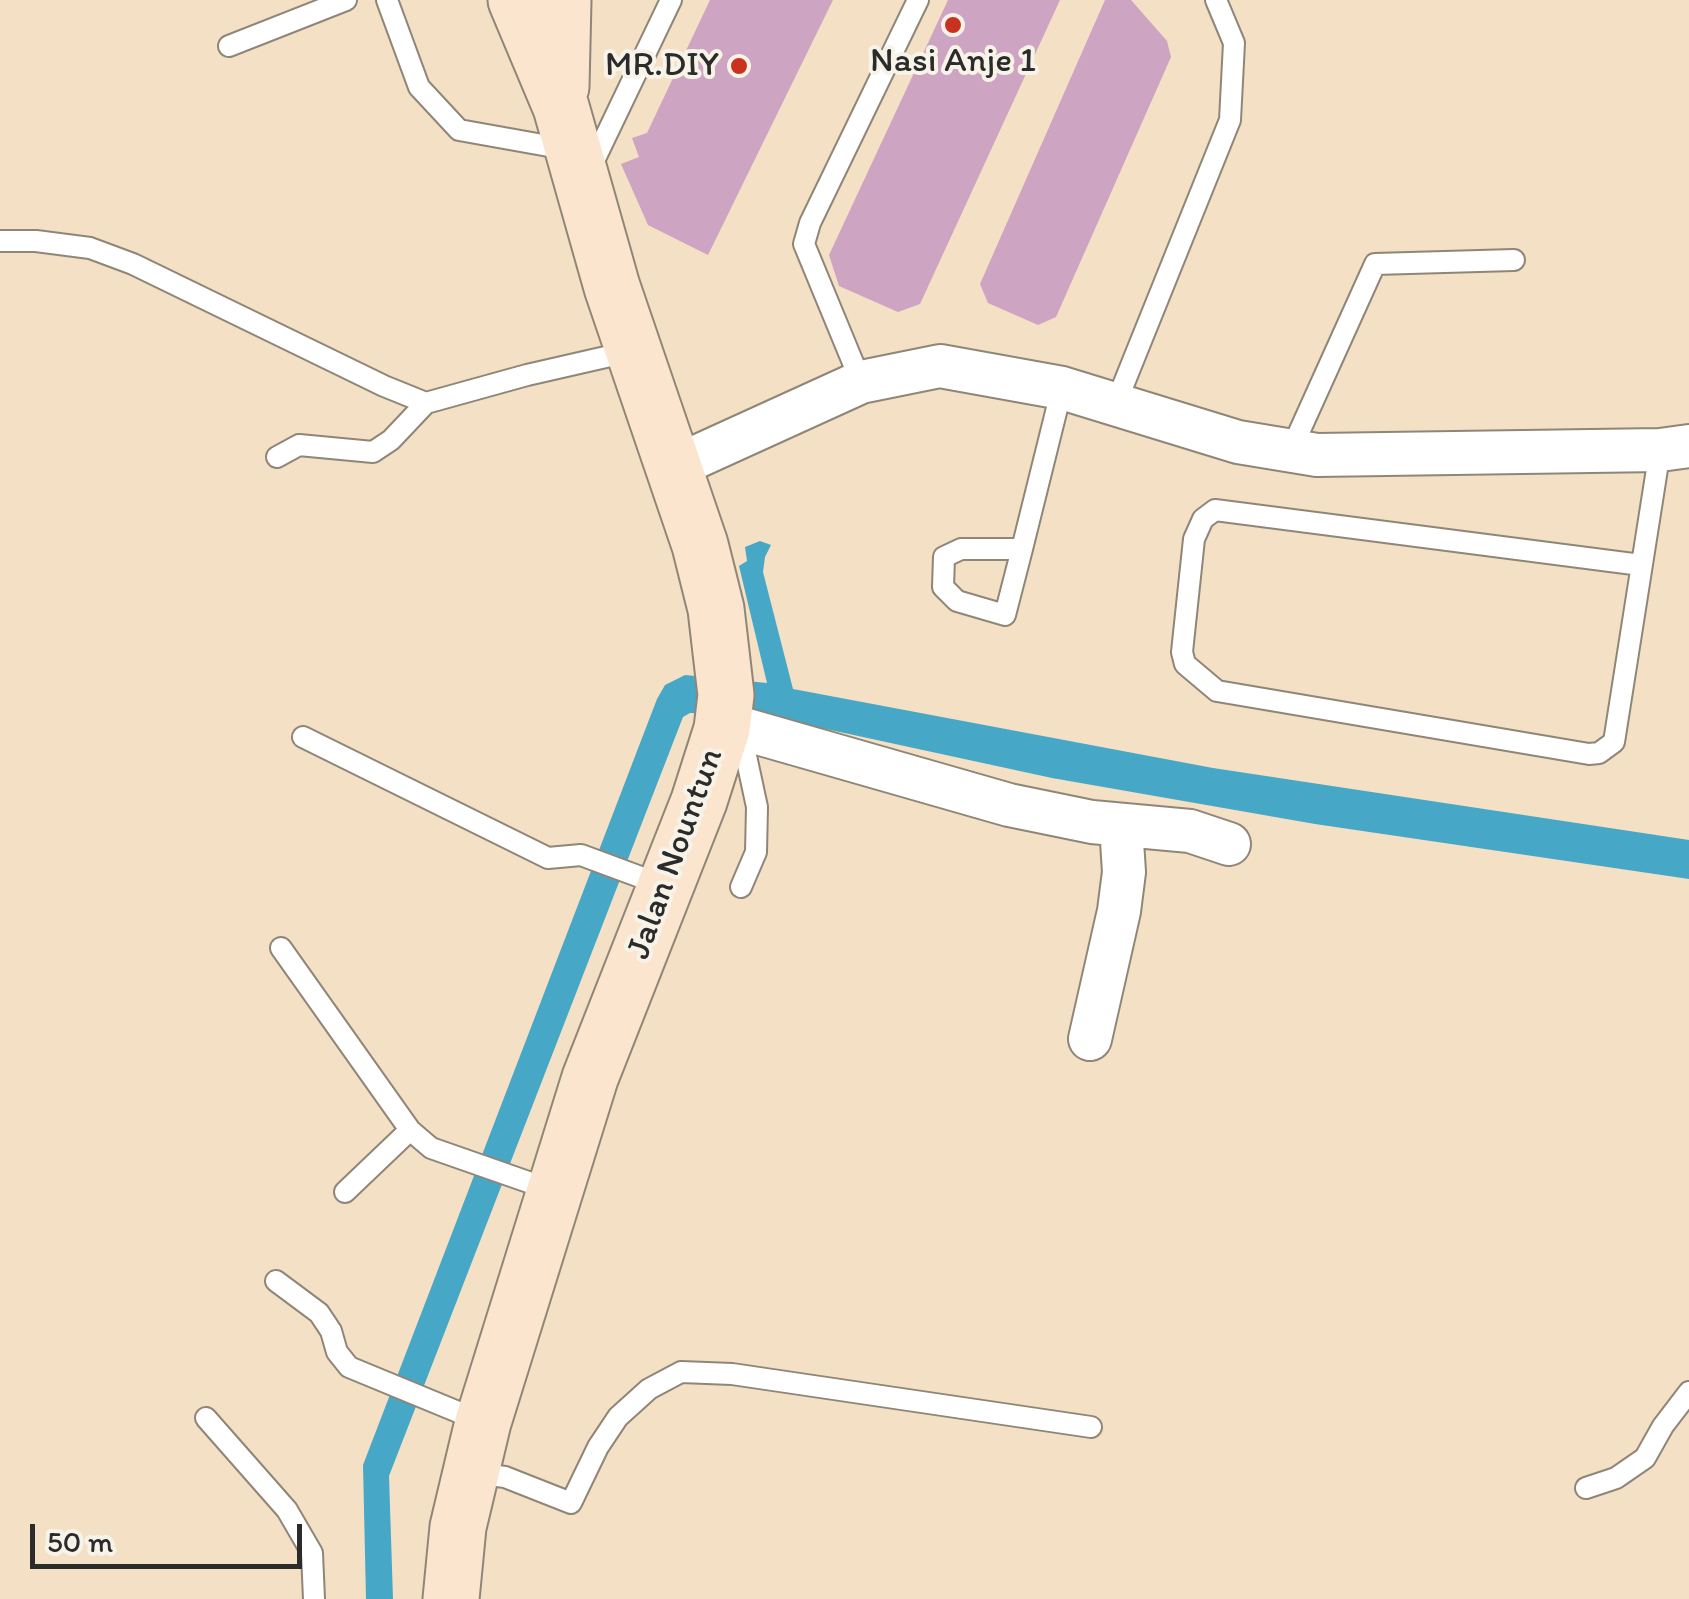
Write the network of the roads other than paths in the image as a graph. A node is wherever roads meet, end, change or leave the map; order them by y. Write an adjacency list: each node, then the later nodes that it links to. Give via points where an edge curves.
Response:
1 (346, 0): 8 (lane)
2 (387, 0): 9 (lane, via 419,87 459,130)
3 (516, 0): 9 (street, Jalan Nountun)
4 (563, 0): 9 (street, Jalan Nountun)
5 (671, 0): 9 (lane)
6 (918, 0): 13 (lane, via 804,244)
7 (1216, 0): 16 (lane, via 1234,44 1230,120)
8 (229, 46)
9 (572, 147): 12 (street, Jalan Nountun)
10 (0, 241): 15 (lane, via 90,248 133,264)
11 (1514, 260): 18 (lane, via 1375,264)
12 (634, 350): 15 (lane); 20 (street, Jalan Nountun)
13 (861, 382): 14 (street, via 940,366); 20 (street)
14 (1062, 388): 16 (street); 21 (lane)
15 (426, 403): 19 (lane, via 373,452 299,445)
16 (1116, 403): 18 (street, via 1238,442)
17 (1674, 448): 18 (street, via 1318,455); 22 (lane)
18 (1291, 450)
19 (277, 458)
20 (672, 468): 23 (street, Jalan Nountun, via 716,609)
21 (1022, 549)
22 (1642, 565): 22 (lane, via 1215,510 1194,538 1182,652 1185,664 1217,691 1598,753 1614,742)
23 (731, 728): 25 (street, via 1009,805); 27 (street, Jalan Nountun); 28 (lane, via 757,808 756,852)
24 (303, 737): 27 (lane, via 548,858 581,855)
25 (1121, 826): 26 (street, via 1190,832); 30 (street, via 1119,911)
26 (1228, 844)
27 (647, 879): 32 (street, Jalan Nountun, via 590,1078)
28 (741, 887)
29 (280, 948): 31 (lane)
30 (1090, 1040)
31 (410, 1130): 32 (lane, via 431,1148); 33 (lane)
32 (533, 1184): 38 (street, Jalan Nountun)
33 (344, 1192)
34 (276, 1282): 38 (lane, via 319,1312 349,1367 426,1399)
35 (1689, 1392): 39 (lane, via 1645,1458)
36 (206, 1418): 40 (lane, via 287,1510 312,1553)
37 (1091, 1427): 38 (lane, via 682,1372 649,1389 618,1417 571,1503 504,1477)
38 (477, 1447): 41 (street, Jalan Nountun, via 458,1528)
39 (1586, 1488)
40 (314, 1599)
41 (451, 1599)

